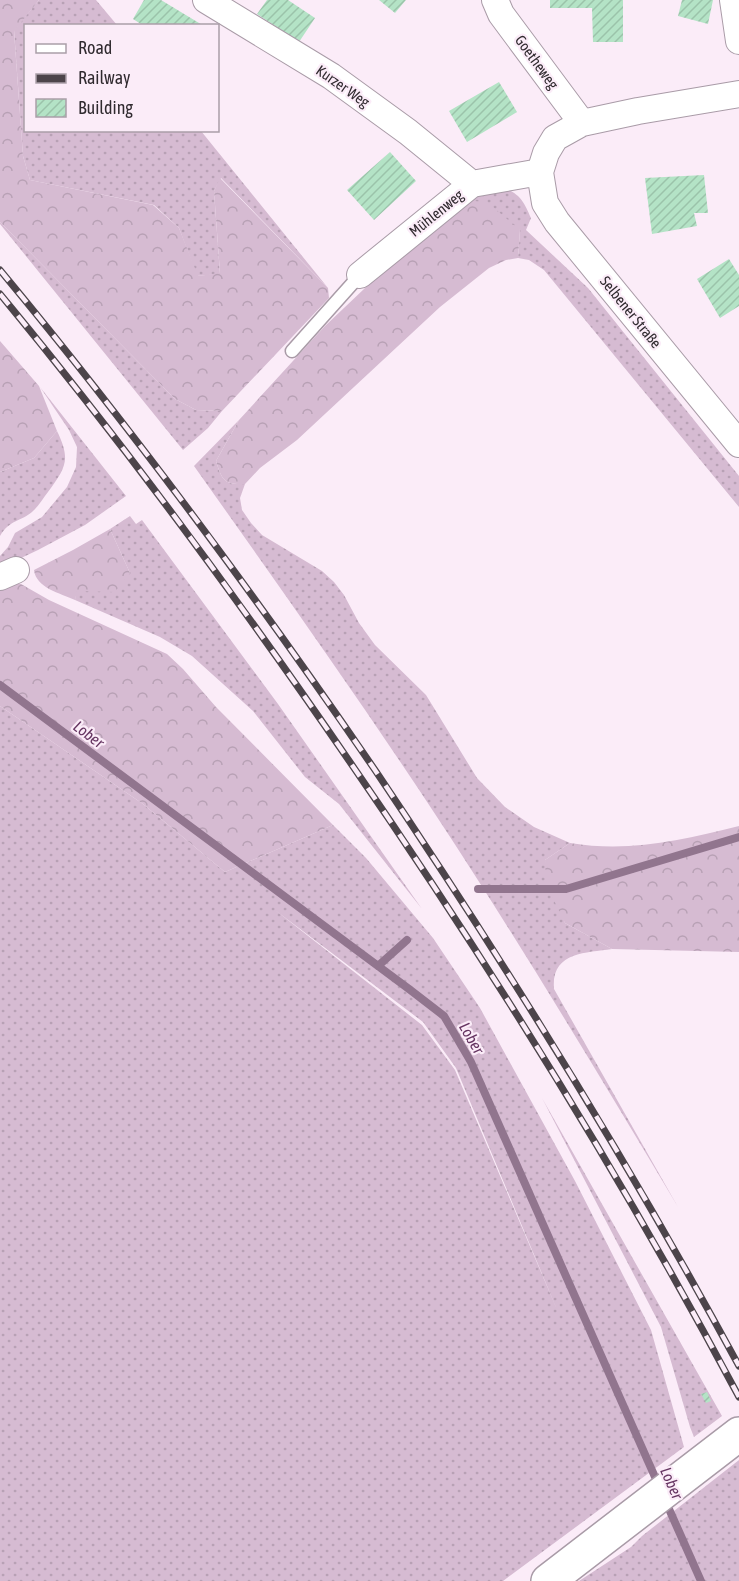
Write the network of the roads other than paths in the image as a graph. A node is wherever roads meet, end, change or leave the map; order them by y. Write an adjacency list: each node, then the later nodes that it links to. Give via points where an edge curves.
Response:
1 (206, 0): 8 (street, Kurzer Weg, via 331,76)
2 (495, 0): 6 (street, Goetheweg, via 501,14)
3 (733, 0): 4 (street)
4 (739, 40)
5 (739, 94): 6 (street)
6 (582, 123): 7 (street, via 555,138)
7 (540, 172): 8 (street, Mühlenweg); 11 (street, Selbener Straße, via 545,204 557,222)
8 (472, 184): 9 (street, Mühlenweg)
9 (360, 275): 10 (lane, Mühlenweg)
10 (292, 351)
11 (739, 444)
12 (739, 1434): 13 (main road)
13 (560, 1572)

